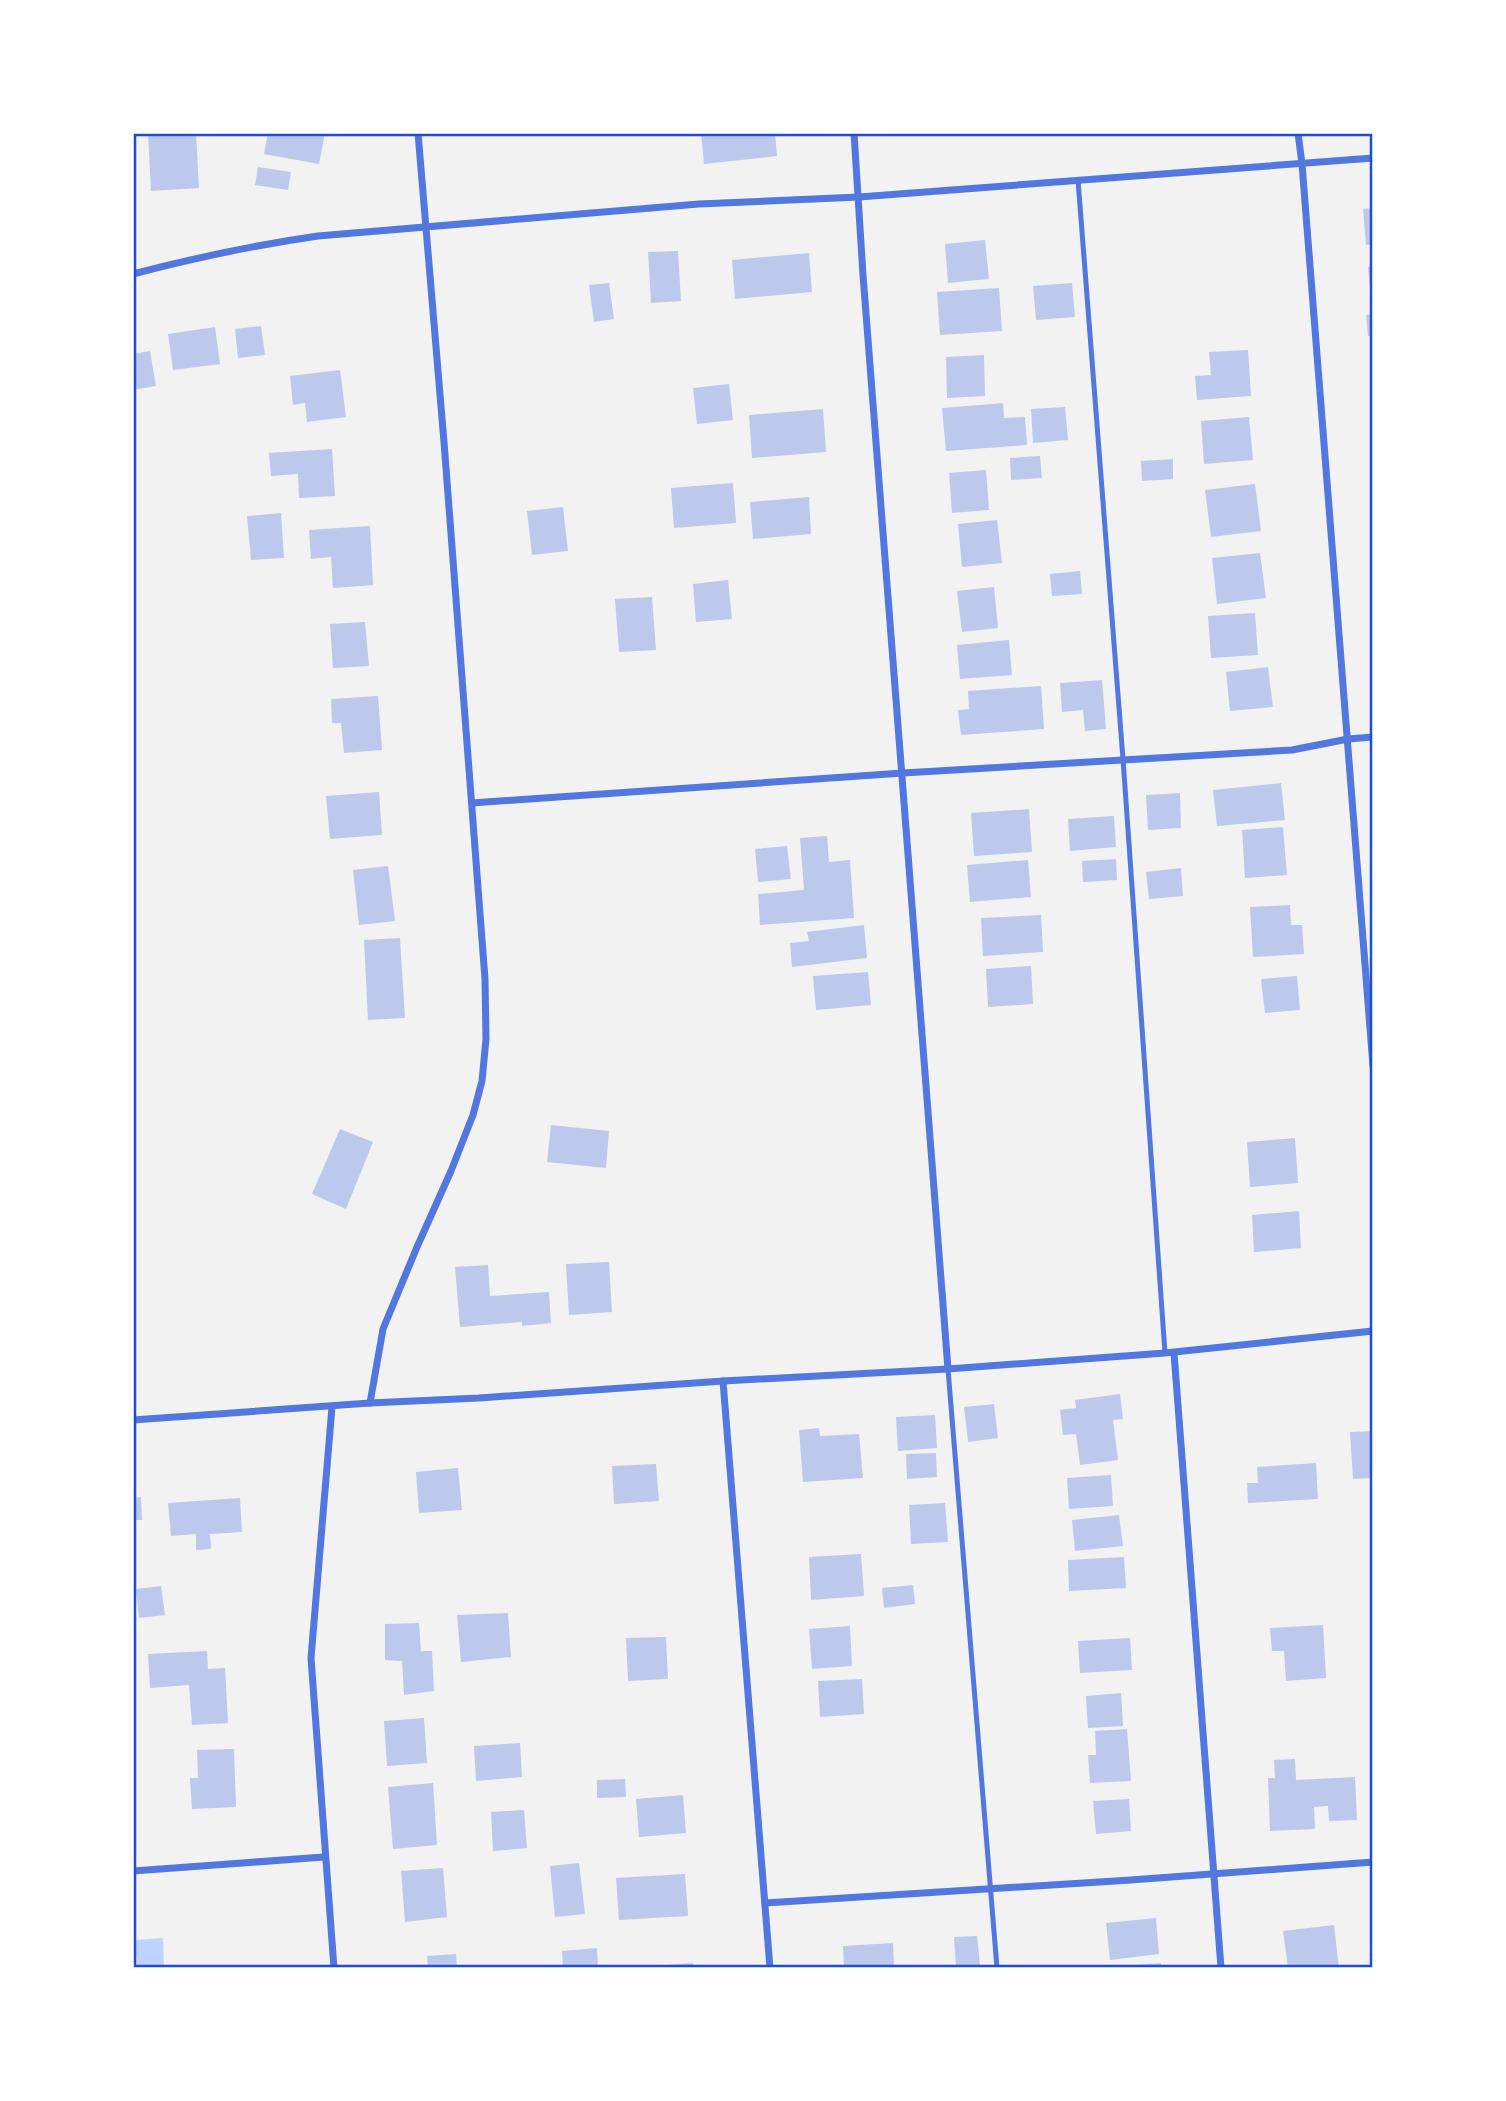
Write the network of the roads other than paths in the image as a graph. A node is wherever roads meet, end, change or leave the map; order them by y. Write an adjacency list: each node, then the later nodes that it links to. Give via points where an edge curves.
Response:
1 (418, 133): 8 (street)
2 (854, 133): 7 (street)
3 (1298, 133): 5 (street)
4 (1373, 158): 5 (street)
5 (1302, 164): 6 (street); 11 (street)
6 (1079, 180): 7 (street); 12 (lane)
7 (859, 197): 8 (street, via 699,204); 13 (street)
8 (425, 227): 9 (street, via 318,236); 14 (street)
9 (133, 274)
10 (1373, 737): 11 (street)
11 (1348, 739): 12 (street, via 1292,750); 15 (street)
12 (1123, 759): 13 (street); 17 (lane)
13 (903, 773): 14 (street); 19 (street)
14 (472, 803): 21 (street, via 485,979 482,1081 451,1171 383,1329)
15 (1373, 1066)
16 (1373, 1331): 18 (street)
17 (1165, 1353): 18 (street); 19 (street)
18 (1174, 1353): 27 (street)
19 (948, 1369): 20 (street); 28 (lane)
20 (723, 1381): 21 (street); 29 (street)
21 (370, 1403): 22 (street)
22 (332, 1407): 23 (street); 24 (street, via 311,1658)
23 (133, 1420)
24 (324, 1857): 26 (street); 30 (street)
25 (1373, 1862): 27 (street)
26 (133, 1871)
27 (1213, 1873): 28 (street); 33 (street)
28 (990, 1889): 29 (street); 32 (lane)
29 (765, 1903): 31 (street)
30 (334, 1968)
31 (770, 1968)
32 (997, 1968)
33 (1222, 1968)

